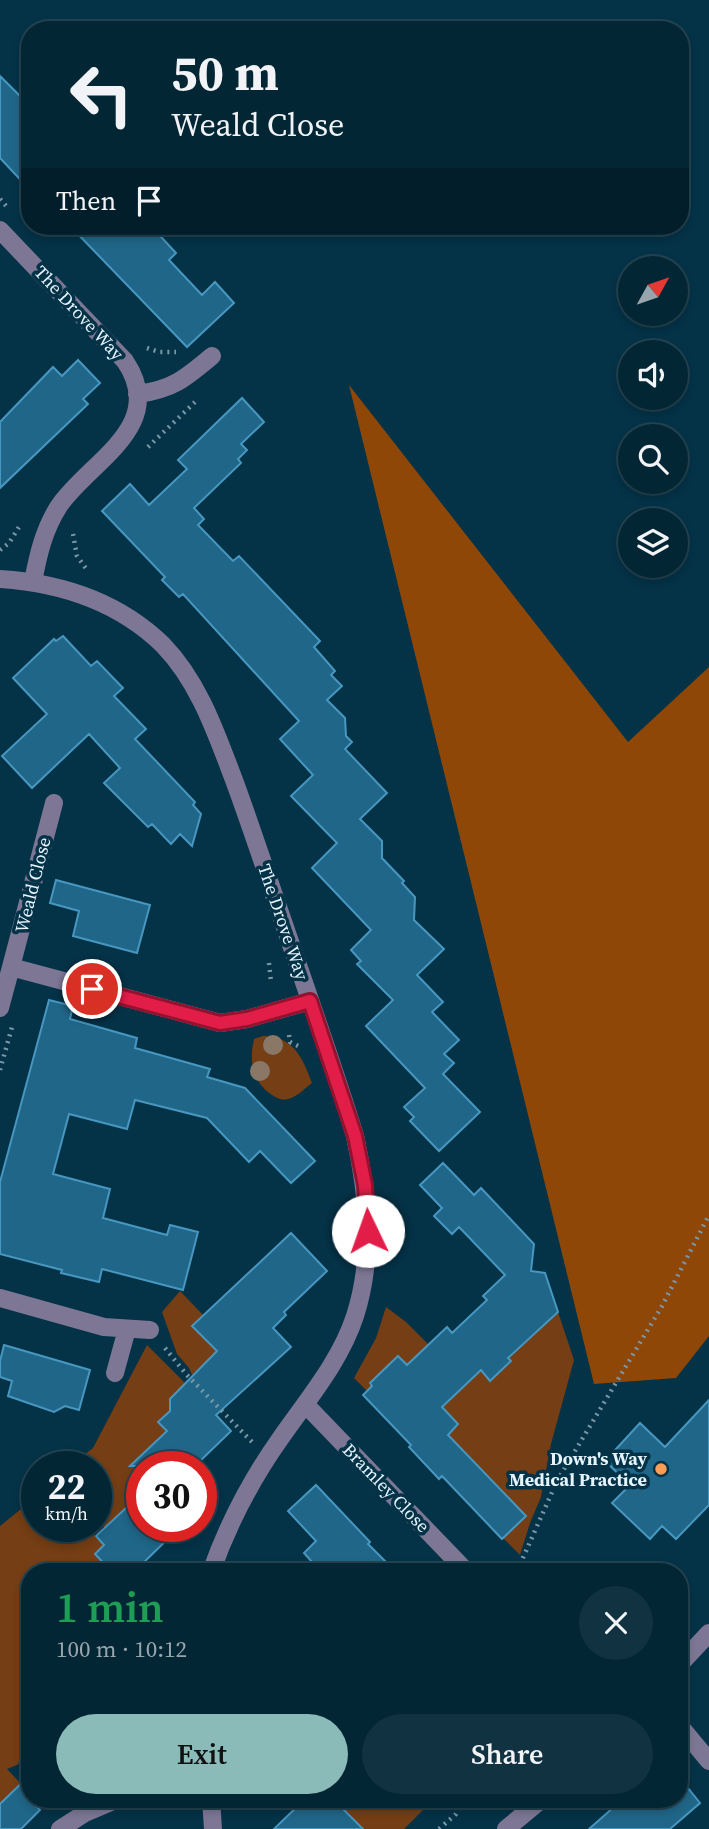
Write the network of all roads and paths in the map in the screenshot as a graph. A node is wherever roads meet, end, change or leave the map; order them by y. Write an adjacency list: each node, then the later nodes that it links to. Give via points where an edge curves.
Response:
1 (0, 199): 2 (path)
2 (13, 213)
3 (0, 230): 6 (street, The Drove Way, via 116,351 134,378)
4 (143, 346): 5 (path, via 170,353 196,343)
5 (211, 356): 6 (street, via 177,384)
6 (137, 394): 14 (street, via 134,419 125,437 65,499 51,520)
7 (200, 397): 8 (path)
8 (146, 449)
9 (21, 524): 11 (path)
10 (74, 528): 12 (path, via 75,552)
11 (0, 550)
12 (90, 572)
13 (0, 579): 14 (street, The Drove Way)
14 (33, 582): 19 (street, The Drove Way, via 71,591 124,615 163,645 190,681 222,748)
15 (54, 803): 17 (street, Weald Close)
16 (269, 956): 18 (path)
17 (11, 967): 19 (street, via 220,1023); 20 (street, Weald Close)
18 (268, 983)
19 (310, 1001): 28 (street, The Drove Way, via 355,1136 368,1231 352,1324)
20 (0, 1008)
21 (289, 1035): 22 (path, via 290,1042)
22 (303, 1051)
23 (709, 1215): 35 (path, via 662,1306 557,1481)
24 (0, 1298): 25 (street, via 104,1327)
25 (127, 1329): 26 (street); 27 (street)
26 (150, 1330): 30 (path)
27 (115, 1373)
28 (305, 1404): 32 (street, The Drove Way); 34 (street, Bramley Close)
29 (258, 1431): 30 (path)
30 (251, 1441): 31 (path); 32 (path)
31 (246, 1449)
32 (268, 1457): 33 (street, The Drove Way, via 243,1498)
33 (215, 1563)
34 (458, 1563)
35 (522, 1563)
36 (709, 1633): 37 (street)
37 (688, 1655)
38 (688, 1736): 39 (street)
39 (709, 1761)
40 (95, 1808): 44 (street)
41 (212, 1808): 45 (street)
42 (459, 1808): 46 (path)
43 (531, 1808): 47 (street)
44 (60, 1829)
45 (213, 1829)
46 (439, 1829)
47 (506, 1829)

